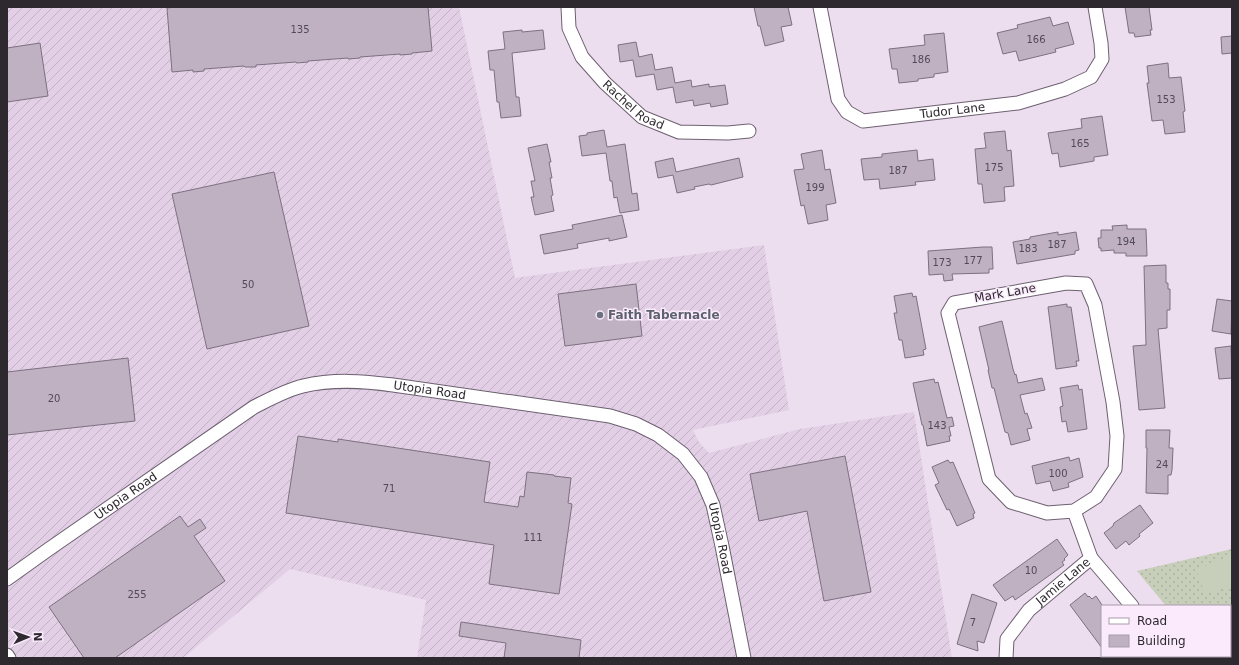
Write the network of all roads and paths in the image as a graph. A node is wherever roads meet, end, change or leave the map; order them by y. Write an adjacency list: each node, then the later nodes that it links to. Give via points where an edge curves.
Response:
1 (568, 7): 4 (street, Rachel Road, via 569,28 582,57 605,83 642,117 679,132)
2 (820, 7): 3 (street, Tudor Lane, via 838,98 847,112 863,122 1018,103 1066,89 1091,77 1102,59)
3 (1095, 7)
4 (749, 131)
5 (1074, 511): 5 (street, Mark Lane, via 1096,496 1114,469 1117,436 1095,305 1086,284 1066,283 954,303 948,313 989,479 1011,502 1047,513); 6 (street)
6 (1091, 558): 8 (street, Jamie Lane); 12 (street, Jamie Lane, via 1029,610 1007,639)
7 (7, 579): 11 (street, Utopia Road, via 254,407 302,386 329,382 373,382 610,416 658,434 683,454 701,477 713,505)
8 (1131, 605)
9 (7, 655): 10 (street)
10 (9, 658)
11 (744, 658)
12 (1006, 658)

